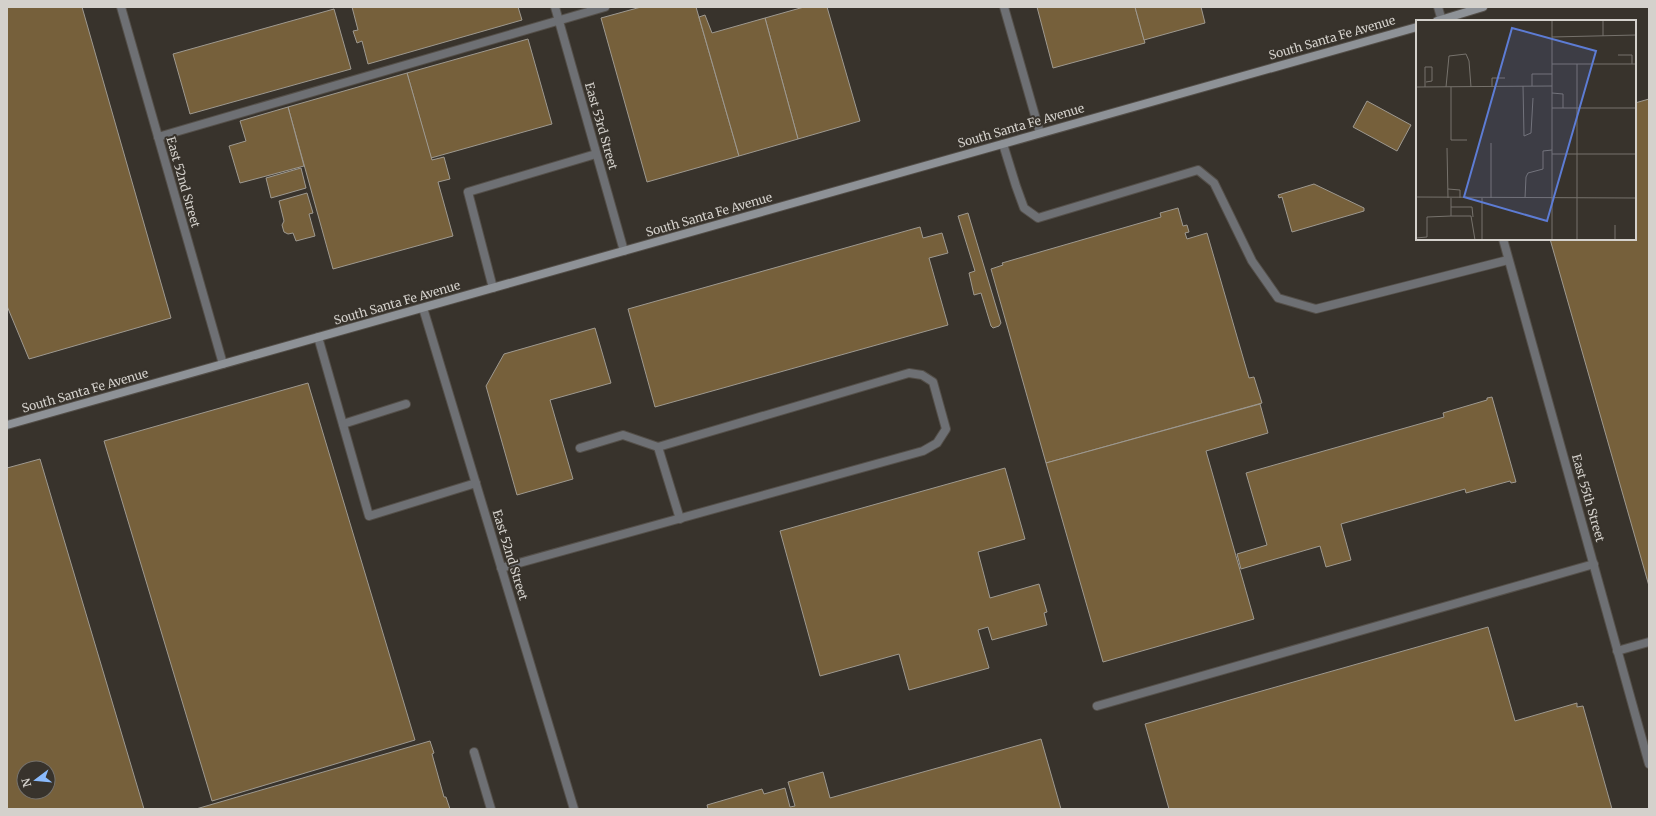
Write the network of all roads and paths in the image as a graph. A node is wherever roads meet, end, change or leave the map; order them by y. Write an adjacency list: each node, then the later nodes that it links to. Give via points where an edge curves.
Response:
1 (121, 7): 12 (street, East 52nd Street)
2 (555, 7): 7 (street, East 53rd Street)
3 (604, 7): 7 (street)
4 (1004, 7): 11 (street)
5 (1438, 7): 8 (street)
6 (1483, 7): 9 (main road)
7 (558, 20): 12 (street); 14 (street, East 53rd Street)
8 (1440, 20)
9 (1443, 20)
10 (1416, 27): 11 (main road, South Santa Fe Avenue)
11 (1040, 133): 13 (main road, South Santa Fe Avenue)
12 (158, 137): 21 (street, East 52nd Street)
13 (1003, 144): 16 (main road, South Santa Fe Avenue); 17 (street, via 1024,208 1038,218 1198,170 1214,183 1252,262 1278,298 1316,309)
14 (596, 154): 16 (street, East 53rd Street); 18 (street, via 468,192)
15 (1502, 240): 17 (street, East 55th Street)
16 (624, 251): 18 (main road, South Santa Fe Avenue)
17 (1508, 260): 29 (street, East 55th Street)
18 (493, 288): 19 (main road, South Santa Fe Avenue)
19 (423, 308): 20 (main road, South Santa Fe Avenue); 27 (street, East 52nd Street)
20 (318, 338): 21 (main road, South Santa Fe Avenue); 23 (street)
21 (223, 364): 24 (main road, South Santa Fe Avenue)
22 (406, 404): 23 (street)
23 (343, 424): 27 (street, via 369,516)
24 (7, 425)
25 (658, 447): 26 (street, via 622,435); 28 (street); 28 (street, via 909,373 922,375 933,382 946,429 937,443 922,451)
26 (580, 448)
27 (476, 483): 30 (street, East 52nd Street)
28 (680, 518): 30 (street)
29 (1594, 564): 32 (street, East 55th Street); 33 (street)
30 (502, 568): 37 (street, East 52nd Street)
31 (1649, 642): 32 (street)
32 (1617, 650): 35 (street, East 55th Street)
33 (1097, 706)
34 (474, 752): 36 (street)
35 (1649, 764)
36 (491, 809)
37 (574, 809)

